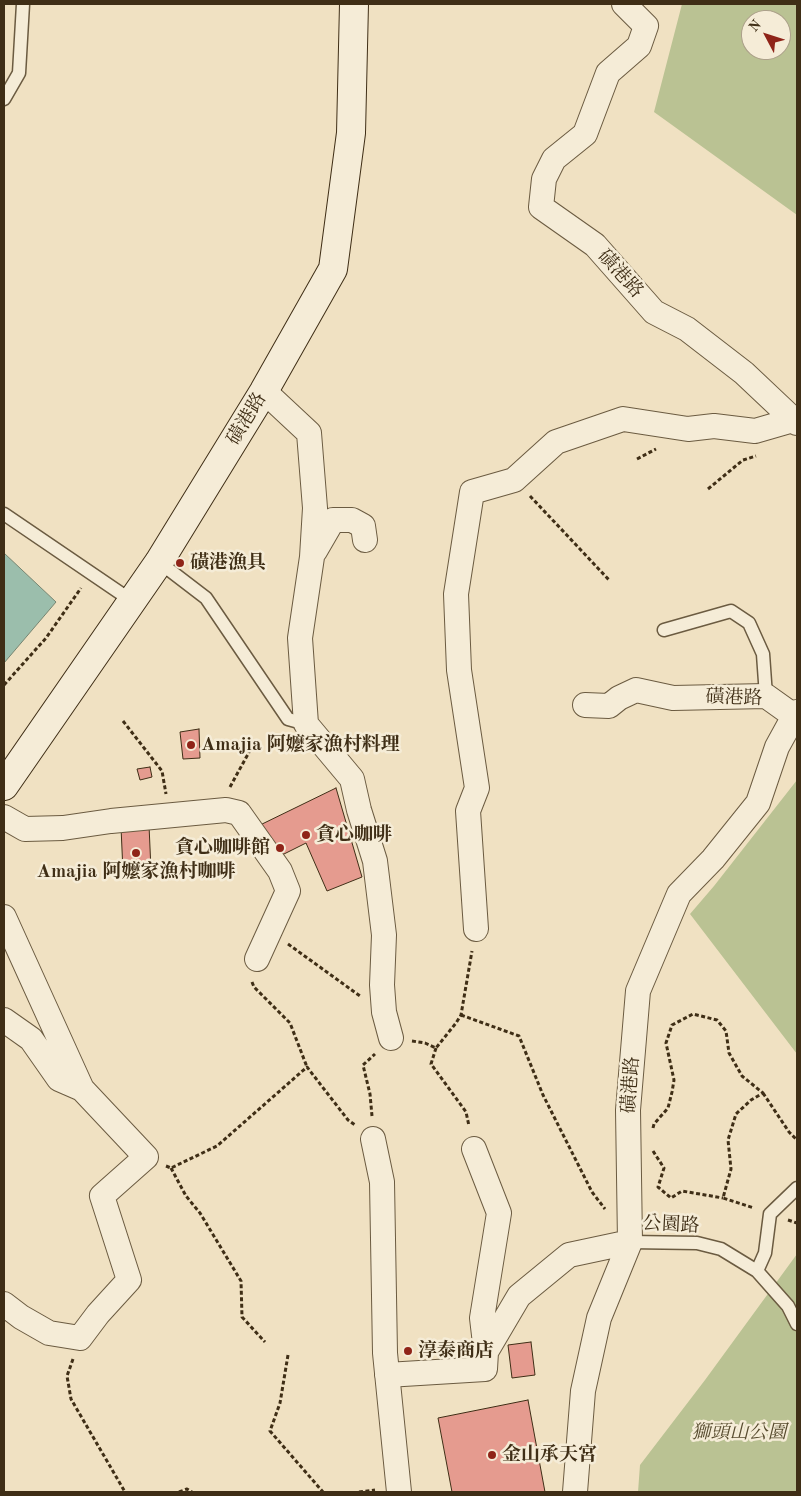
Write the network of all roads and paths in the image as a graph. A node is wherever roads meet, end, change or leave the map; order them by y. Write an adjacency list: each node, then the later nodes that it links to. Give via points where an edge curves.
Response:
1 (23, 4): 4 (lane, via 20,73)
2 (354, 4): 5 (street, 磺港路, via 351,133 333,269)
3 (624, 4): 6 (street, 磺港路, via 646,26 639,46 608,74 585,134 554,158 544,179 541,207 595,245 654,312 687,329 744,373)
4 (4, 99)
5 (264, 391): 12 (street, via 309,433 315,508); 13 (street, 磺港路)
6 (795, 422): 8 (street, via 755,431 714,426 688,429 623,419 556,442)
7 (761, 454): 9 (path, via 743,460)
8 (514, 480): 15 (path); 31 (street, via 472,492 456,594 460,670 477,788 468,811)
9 (708, 489)
10 (4, 514): 14 (lane)
11 (365, 540): 12 (street, via 363,526 352,520 333,520)
12 (312, 557): 23 (street, via 300,638)
13 (159, 562): 16 (street, 磺港路); 23 (lane, via 206,598 288,720)
14 (91, 573): 16 (lane); 18 (path, via 46,638)
15 (610, 581)
16 (132, 601): 25 (street, 磺港路)
17 (664, 630): 19 (lane, via 731,611 749,623 763,654)
18 (4, 685)
19 (766, 696): 20 (street, 磺港路, via 673,698 636,690 609,706); 21 (street, 磺港路)
20 (585, 705)
21 (795, 714): 51 (street, 磺港路, via 777,747 758,803 713,859 679,894 638,991 628,1110)
22 (122, 721): 27 (path, via 162,771)
23 (306, 724): 33 (street, via 352,779 375,862 384,935)
24 (254, 743): 26 (path, via 227,793)
25 (4, 786)
26 (226, 810): 27 (street); 30 (street, via 239,813 280,871 288,890)
27 (170, 814): 28 (street, via 25,830)
28 (4, 818)
29 (4, 917): 39 (street)
30 (272, 927): 32 (street); 33 (path, via 291,947)
31 (476, 929): 34 (path)
32 (257, 959): 38 (path, via 249,975 254,987 290,1023)
33 (384, 1012): 36 (street)
34 (461, 1015): 37 (path); 51 (path, via 519,1036 543,1095 592,1192)
35 (4, 1020): 39 (street, via 31,1039 59,1080)
36 (391, 1038): 37 (path); 42 (path, via 363,1065 370,1094)
37 (436, 1048): 45 (path, via 432,1064 466,1112)
38 (307, 1068): 42 (path, via 348,1120); 47 (path, via 217,1146)
39 (82, 1089): 46 (street)
40 (763, 1093): 41 (path, via 742,1076 729,1053 726,1031 717,1020 693,1014 672,1025 666,1042 674,1080 668,1108 654,1124); 43 (path); 49 (path, via 736,1114 728,1140 732,1169)
41 (653, 1132)
42 (373, 1139): 59 (street, via 382,1182)
43 (797, 1140)
44 (651, 1148): 49 (path, via 664,1168 658,1187 671,1198 682,1192)
45 (474, 1149): 57 (street, via 499,1213 482,1318)
46 (146, 1157): 47 (path); 55 (street, via 102,1196 129,1280)
47 (171, 1168): 56 (path, via 241,1282 242,1317)
48 (797, 1188): 50 (lane)
49 (723, 1198): 50 (path)
50 (770, 1214): 52 (lane, via 765,1253)
51 (630, 1242): 52 (lane, 公園路, via 697,1243 721,1249); 57 (street, via 569,1255 519,1296); 65 (street, 磺港路, via 599,1318 587,1372)
52 (757, 1271): 54 (lane, 公園路, via 788,1306)
53 (4, 1304): 55 (street, via 49,1333)
54 (797, 1324)
55 (80, 1338): 60 (path, via 67,1376 71,1399)
56 (265, 1342)
57 (486, 1352): 59 (street, via 485,1369)
58 (288, 1355): 63 (path, via 280,1403 270,1431)
59 (387, 1375): 64 (street)
60 (125, 1492)
61 (179, 1492): 62 (path, via 187,1489)
62 (192, 1492)
63 (323, 1492)
64 (399, 1492)
65 (575, 1492)

